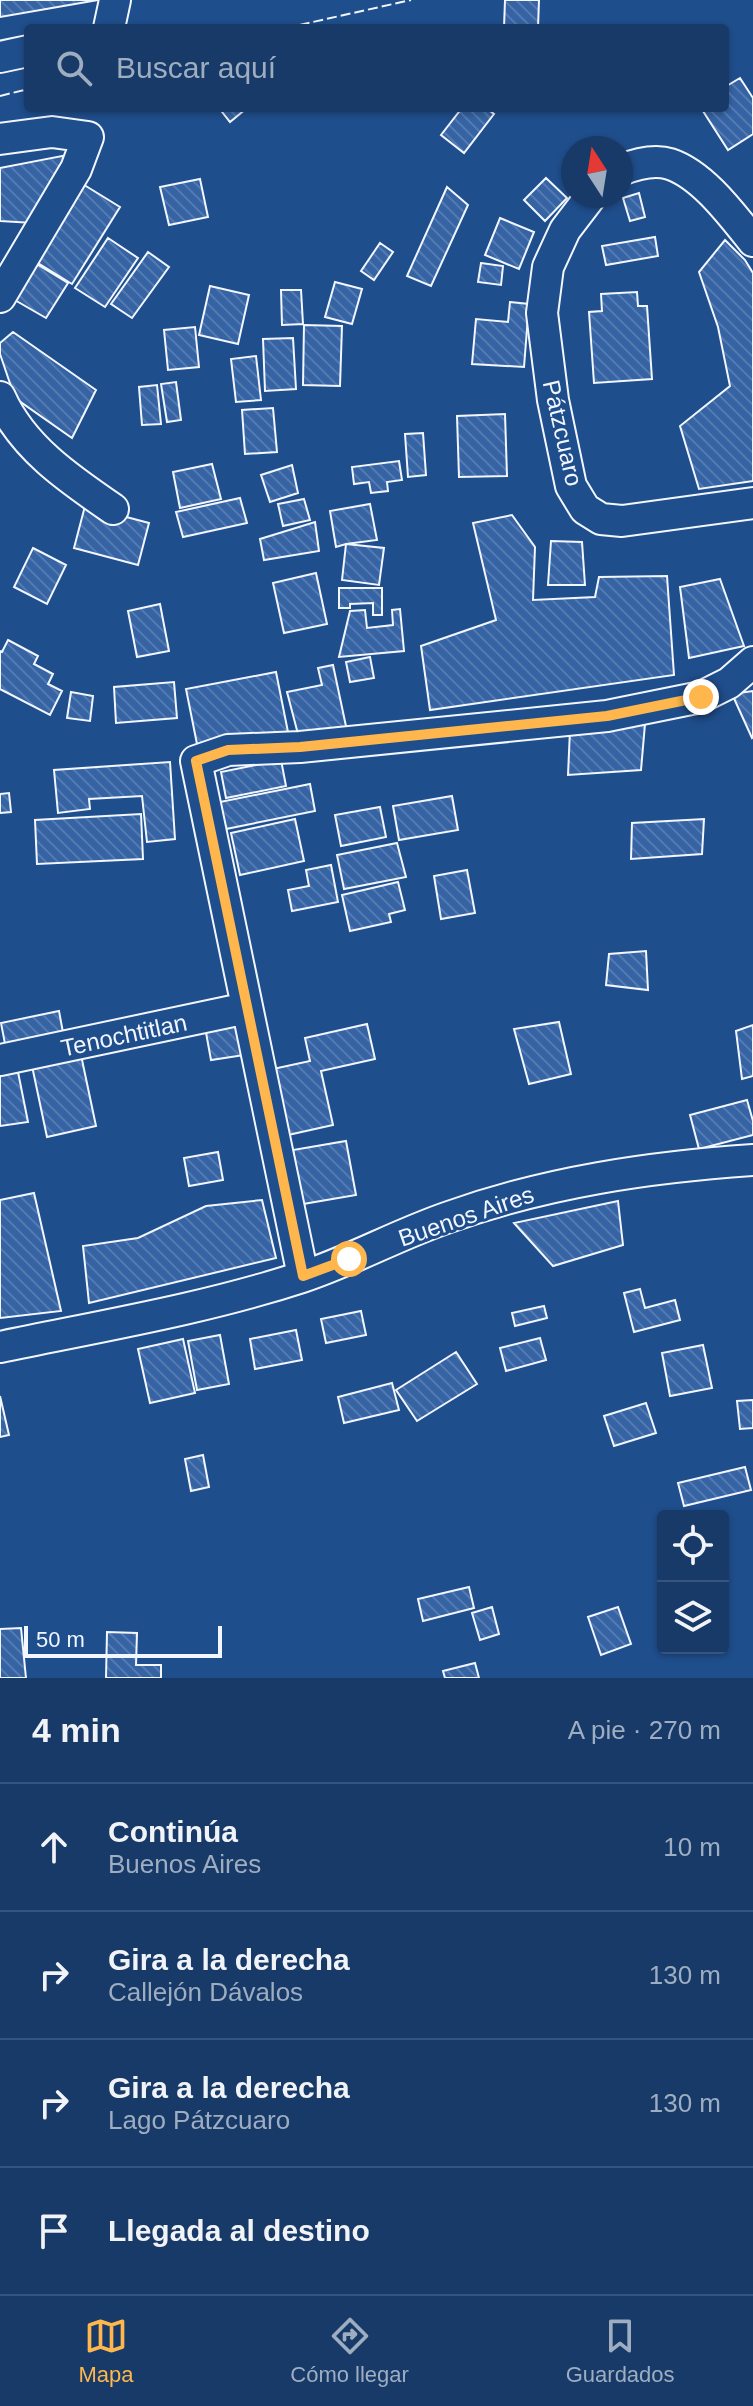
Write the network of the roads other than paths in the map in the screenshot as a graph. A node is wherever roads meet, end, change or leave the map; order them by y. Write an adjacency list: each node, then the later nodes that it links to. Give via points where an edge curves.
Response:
1 (115, 0): 2 (street)
2 (110, 24)
3 (24, 52): 4 (street)
4 (0, 57)
5 (0, 139): 9 (street, via 52,132 88,137 76,169)
6 (633, 167): 8 (street, via 668,163 694,176)
7 (582, 208): 11 (street, Pátzcuaro, via 548,267 542,313 571,486 585,509 601,519 622,521)
8 (753, 241)
9 (0, 297)
10 (0, 397): 12 (street, via 51,464)
11 (753, 503)
12 (113, 509)
13 (753, 662): 14 (street, via 729,683 701,697 607,716 228,750 196,761)
14 (247, 1008): 15 (street, Tenochtitlan); 17 (street)
15 (0, 1060)
16 (753, 1160): 17 (street, Buenos Aires, via 555,1185 446,1218)
17 (303, 1276): 18 (street, Buenos Aires, via 237,1296)
18 (0, 1347)

